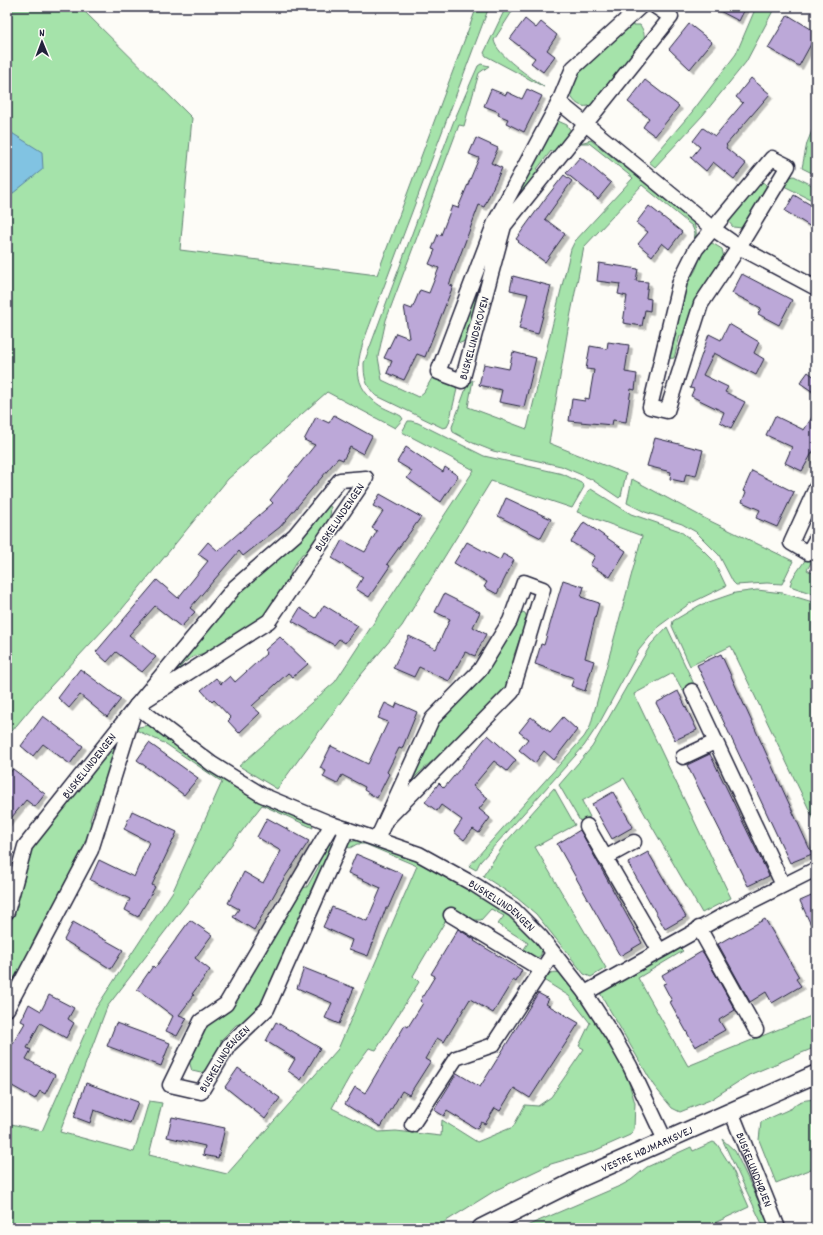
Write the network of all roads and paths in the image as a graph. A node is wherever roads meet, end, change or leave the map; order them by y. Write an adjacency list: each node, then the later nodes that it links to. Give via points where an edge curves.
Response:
1 (640, 7): 3 (street, BUSKELUNDSKOVEN, via 574,68)
2 (656, 7): 4 (street, BUSKELUNDSKOVEN, via 671,17)
3 (559, 102): 4 (street); 4 (street, BUSKELUNDSKOVEN, via 495,222 438,372 462,380 504,226)
4 (585, 125): 5 (street)
5 (712, 228): 6 (street); 6 (street, via 772,158 788,166); 6 (street, via 696,249 680,281 650,407 667,411 701,304)
6 (739, 247): 7 (street)
7 (816, 288)
8 (816, 488): 9 (street, via 791,542 808,553)
9 (816, 539)
10 (692, 691): 12 (street)
11 (136, 706): 11 (street, BUSKELUNDENGEN, via 269,621 366,478 340,480 295,535 234,587); 15 (street, BUSKELUNDENGEN, via 212,764 262,795); 23 (street, BUSKELUNDENGEN, via 25,846); 30 (street, BUSKELUNDENGEN, via 91,850)
12 (716, 742): 13 (street); 22 (street)
13 (683, 757)
14 (387, 819): 14 (street, via 512,692 543,588 524,582 510,621 480,670 432,718); 18 (street)
15 (332, 824): 17 (street, BUSKELUNDENGEN); 17 (street, BUSKELUNDENGEN, via 226,1004 201,1021 170,1085 201,1092 229,1045 266,1009)
16 (587, 826): 20 (street)
17 (347, 829): 18 (street, BUSKELUNDENGEN)
18 (377, 839): 27 (street, BUSKELUNDENGEN, via 419,854 475,884 514,910)
19 (634, 842): 20 (street)
20 (605, 858): 26 (street)
21 (816, 870): 22 (street)
22 (783, 885): 25 (street)
23 (7, 912)
24 (451, 915): 28 (street)
25 (699, 928): 26 (street); 31 (street)
26 (659, 950): 29 (street)
27 (553, 953): 28 (street); 29 (street, BUSKELUNDENGEN)
28 (542, 970): 34 (street, via 493,1045 456,1058)
29 (585, 993): 35 (street, BUSKELUNDENGEN, via 630,1066)
30 (7, 1009)
31 (756, 1030)
32 (816, 1074): 33 (street, VESTRE HØJMARKSVEJ)
33 (731, 1111): 35 (street, VESTRE HØJMARKSVEJ); 37 (street, BUSKELUNDHØJEN)
34 (412, 1125)
35 (665, 1140): 36 (street, VESTRE HØJMARKSVEJ, via 583,1177)
36 (481, 1228)
37 (778, 1228)

